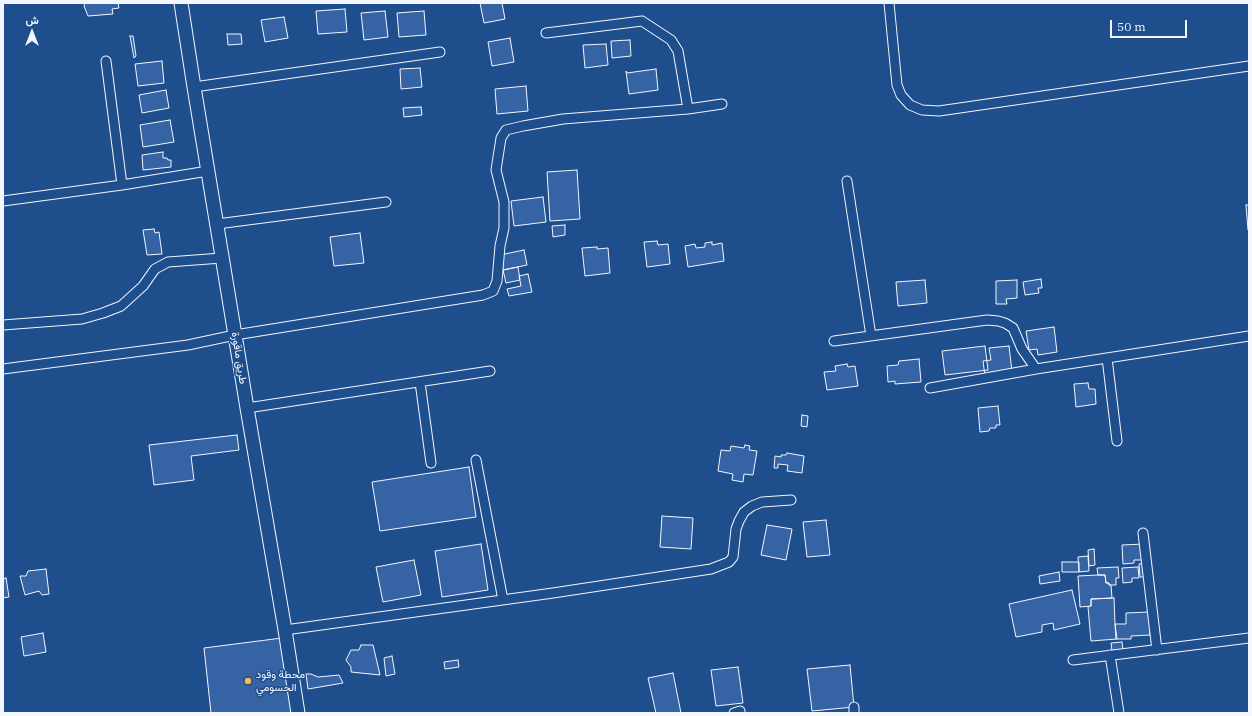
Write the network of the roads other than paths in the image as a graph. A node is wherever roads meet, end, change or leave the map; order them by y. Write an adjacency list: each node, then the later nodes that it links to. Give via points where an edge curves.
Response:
1 (181, 3): 7 (street, طريق ماقورة)
2 (888, 3): 6 (street, via 897,85 901,95 910,105 922,110 939,111)
3 (546, 34): 9 (street, via 642,21 671,40 678,51)
4 (440, 52): 7 (street)
5 (106, 61): 12 (street)
6 (1249, 66)
7 (194, 87): 10 (street, طريق ماقورة)
8 (722, 104): 9 (street)
9 (688, 109): 18 (street, via 563,119 506,130 501,138 496,170 504,202 504,228 497,281 493,291)
10 (208, 171): 12 (street); 15 (street, طريق ماقورة)
11 (847, 181): 19 (street)
12 (122, 185): 13 (street)
13 (3, 201)
14 (386, 202): 15 (street)
15 (216, 224): 16 (street, طريق ماقورة)
16 (222, 258): 17 (street, via 168,262 155,269 143,286 121,306 103,313 82,319); 18 (street, طريق ماقورة)
17 (3, 325)
18 (236, 335): 23 (street, via 188,345); 28 (street, طريق ماقورة)
19 (871, 336): 21 (street); 24 (street, via 987,320 998,321 1013,328 1022,349)
20 (1249, 336): 22 (street)
21 (834, 341)
22 (1107, 358): 24 (street); 29 (street)
23 (3, 369)
24 (1036, 369): 27 (street)
25 (490, 371): 26 (street)
26 (420, 382): 28 (street); 31 (street)
27 (930, 388)
28 (247, 408): 35 (street, طريق ماقورة)
29 (1117, 441)
30 (476, 460): 34 (street)
31 (431, 463)
32 (791, 500): 34 (street, via 762,502 744,512 736,529 733,557 722,566)
33 (1143, 533): 37 (street)
34 (503, 600): 35 (street)
35 (285, 630): 40 (street, طريق ماقورة)
36 (1249, 638): 37 (street)
37 (1157, 650): 38 (street)
38 (1110, 655): 39 (street); 41 (street)
39 (1073, 660)
40 (298, 713)
41 (1119, 713)

